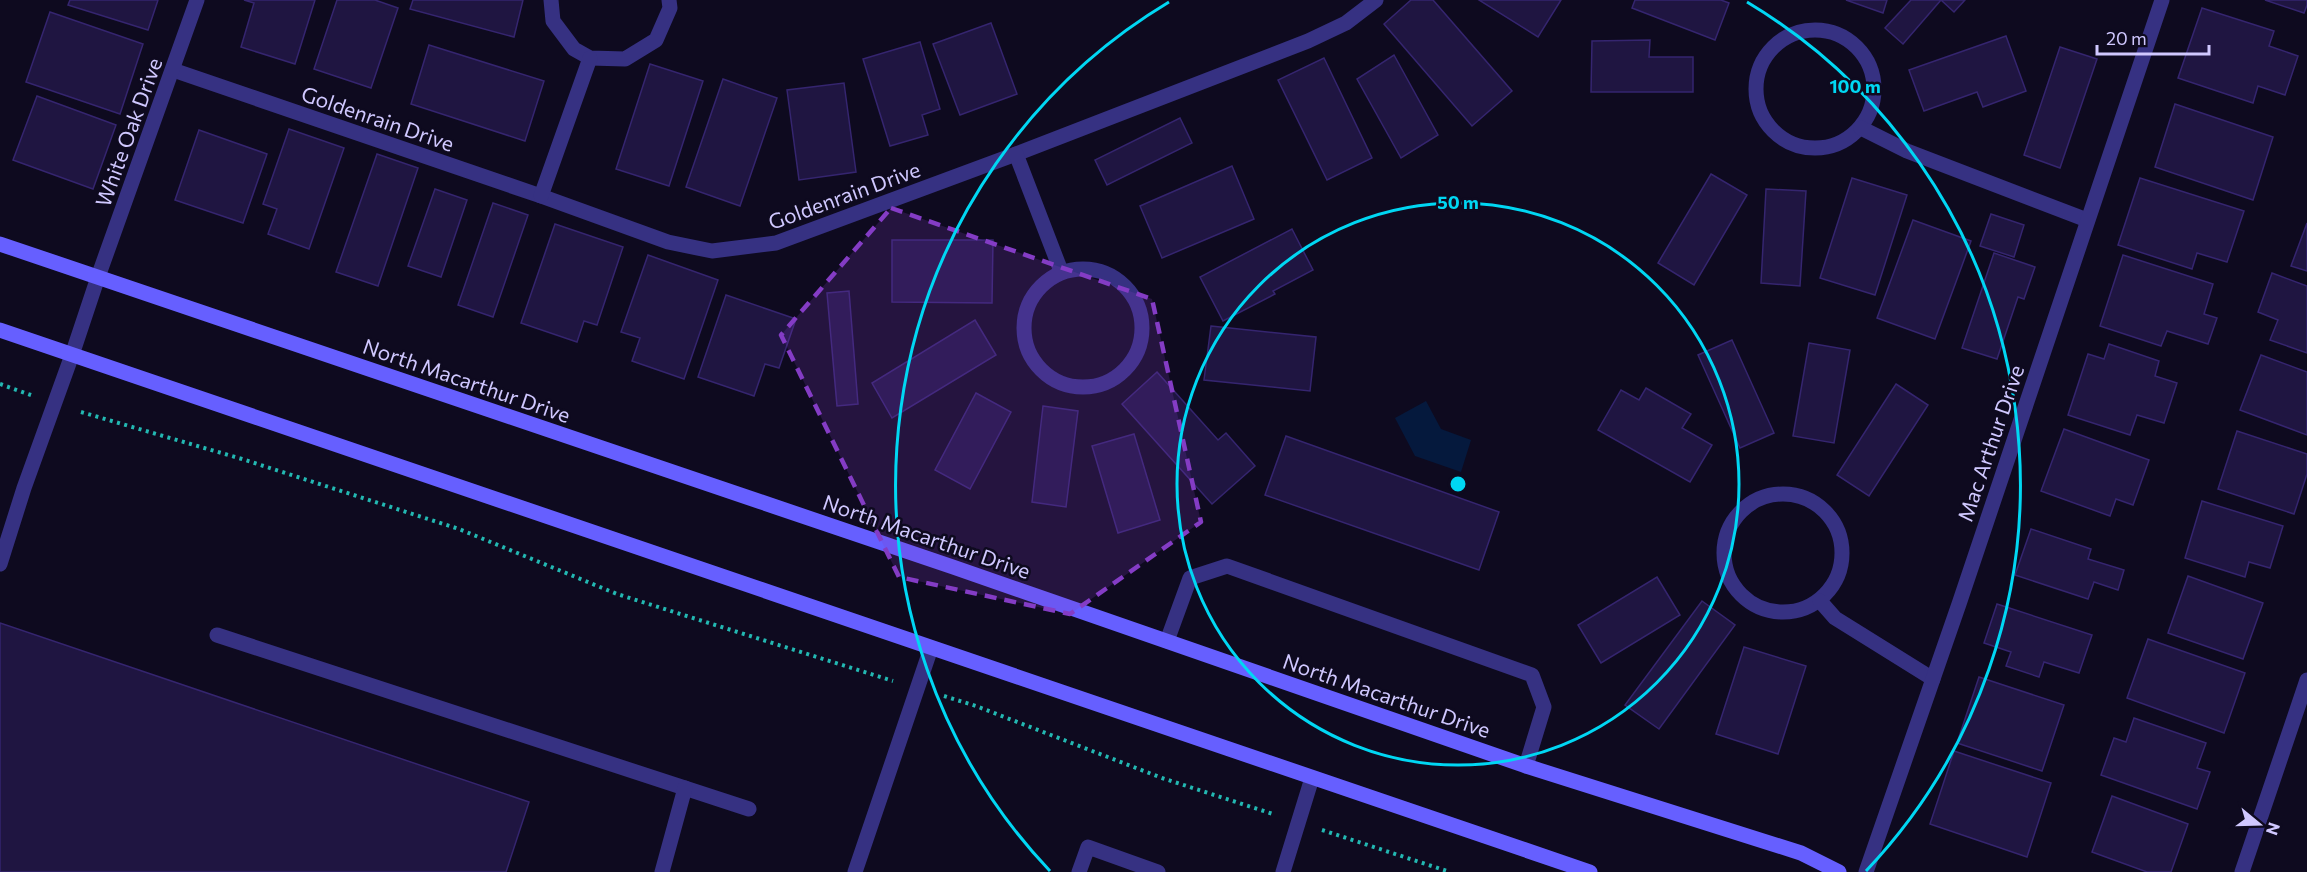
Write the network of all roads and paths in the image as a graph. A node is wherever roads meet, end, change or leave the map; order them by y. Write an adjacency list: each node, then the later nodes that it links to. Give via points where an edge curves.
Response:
1 (197, 0): 7 (street, White Oak Drive)
2 (551, 0): 6 (street, via 553,21 574,49)
3 (669, 0): 6 (street, via 670,8 656,40 625,59)
4 (1376, 0): 9 (street, Goldenrain Drive, via 1346,23 1308,41)
5 (2162, 0): 11 (street, Mac Arthur Drive)
6 (590, 58): 10 (street)
7 (173, 70): 10 (street, Goldenrain Drive); 14 (street, White Oak Drive)
8 (1861, 128): 8 (street, via 1833,147 1798,147 1769,128 1755,97 1760,63 1768,51 1795,32 1830,30 1859,47 1875,78 1871,113); 11 (street, via 1907,151)
9 (1016, 154): 10 (street, Goldenrain Drive, via 776,243 712,251 668,242); 13 (street)
10 (541, 196)
11 (2087, 220): 24 (street, Mac Arthur Drive)
12 (0, 244): 14 (main road, North Macarthur Drive)
13 (1061, 271): 13 (street, via 1034,292 1023,325 1031,359 1056,382 1092,387 1104,384 1131,364 1143,333 1136,298 1112,274 1078,267)
14 (98, 277): 16 (street, White Oak Drive); 22 (main road, North Macarthur Drive)
15 (0, 330): 16 (main road)
16 (72, 355): 18 (street, White Oak Drive); 23 (main road)
17 (0, 384): 18 (path)
18 (55, 403): 19 (street, White Oak Drive); 26 (path, via 459,529 617,594)
19 (0, 564)
20 (1820, 601): 20 (street, via 1840,574 1843,540 1826,509 1794,493 1760,497 1748,504 1726,532 1724,566 1742,597 1774,612 1808,608); 24 (street, via 1835,618)
21 (217, 635): 30 (street)
22 (1167, 641): 28 (main road, North Macarthur Drive); 28 (street, via 1190,578 1227,566 1532,675 1544,707)
23 (930, 648): 26 (street); 29 (main road)
24 (1933, 679): 41 (street, Mac Arthur Drive)
25 (2307, 680): 27 (street)
26 (917, 688): 32 (path, via 976,706 1162,778); 34 (street)
27 (2300, 724): 42 (street)
28 (1526, 766): 40 (main road, North Macarthur Drive, via 1801,853)
29 (1312, 778): 32 (street); 39 (main road)
30 (685, 788): 31 (street); 33 (street)
31 (749, 809)
32 (1299, 823): 37 (street); 38 (path)
33 (662, 872)
34 (855, 872)
35 (1079, 872): 36 (street, via 1088,848)
36 (1158, 872)
37 (1283, 872)
38 (1450, 872)
39 (1590, 872)
40 (1839, 872)
41 (1866, 872)
42 (2242, 872)

